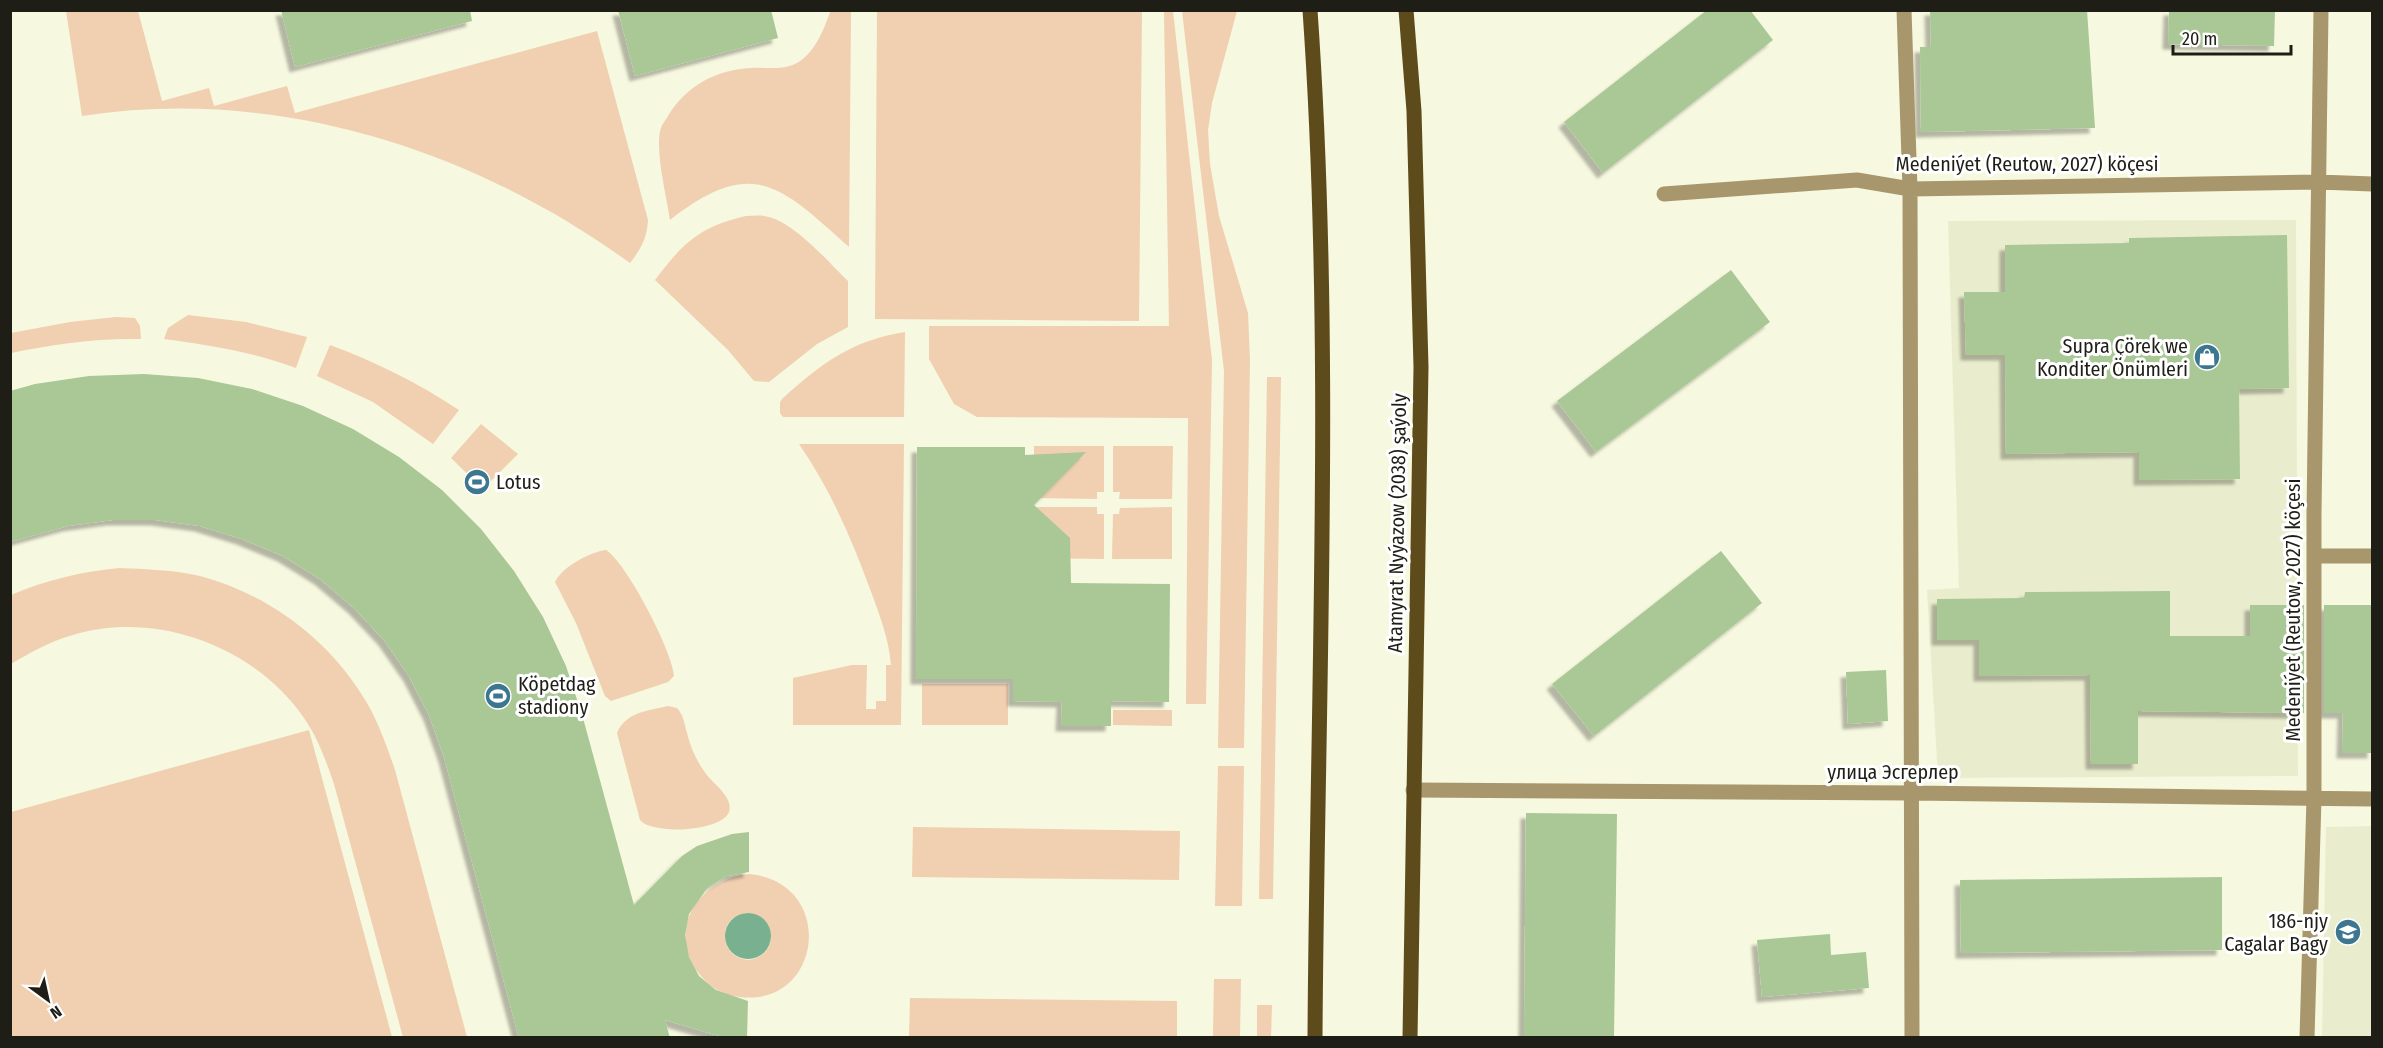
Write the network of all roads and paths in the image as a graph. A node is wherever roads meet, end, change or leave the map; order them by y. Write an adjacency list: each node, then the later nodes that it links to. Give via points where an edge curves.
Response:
1 (1310, 10): 15 (main road, via 1318,124 1324,366)
2 (1406, 10): 11 (main road, Atamyrat Nyýazow (2038) şaýoly, via 1414,111 1421,367)
3 (1904, 10): 7 (street)
4 (2320, 10): 5 (street, Medeniýet (Reutow, 2027) köçesi)
5 (2319, 182): 6 (street, Medeniýet (Reutow, 2027) köçesi); 7 (street, Medeniýet (Reutow, 2027) köçesi); 9 (street, Medeniýet (Reutow, 2027) köçesi)
6 (2373, 184)
7 (1910, 189): 8 (street, Medeniýet (Reutow, 2027) köçesi, via 1857,180); 12 (street)
8 (1664, 194)
9 (2315, 556): 10 (street); 13 (street, Medeniýet (Reutow, 2027) köçesi)
10 (2373, 556)
11 (1413, 789): 12 (street, улица Эсгерлер); 16 (main road, Atamyrat Nyýazow (2038) şaýoly)
12 (1911, 793): 13 (street, улица Эсгерлер); 17 (street)
13 (2314, 798): 14 (street, улица Эсгерлер); 18 (street, Medeniýet (Reutow, 2027) köçesi)
14 (2373, 799)
15 (1315, 1038)
16 (1410, 1038)
17 (1912, 1038)
18 (2307, 1038)

